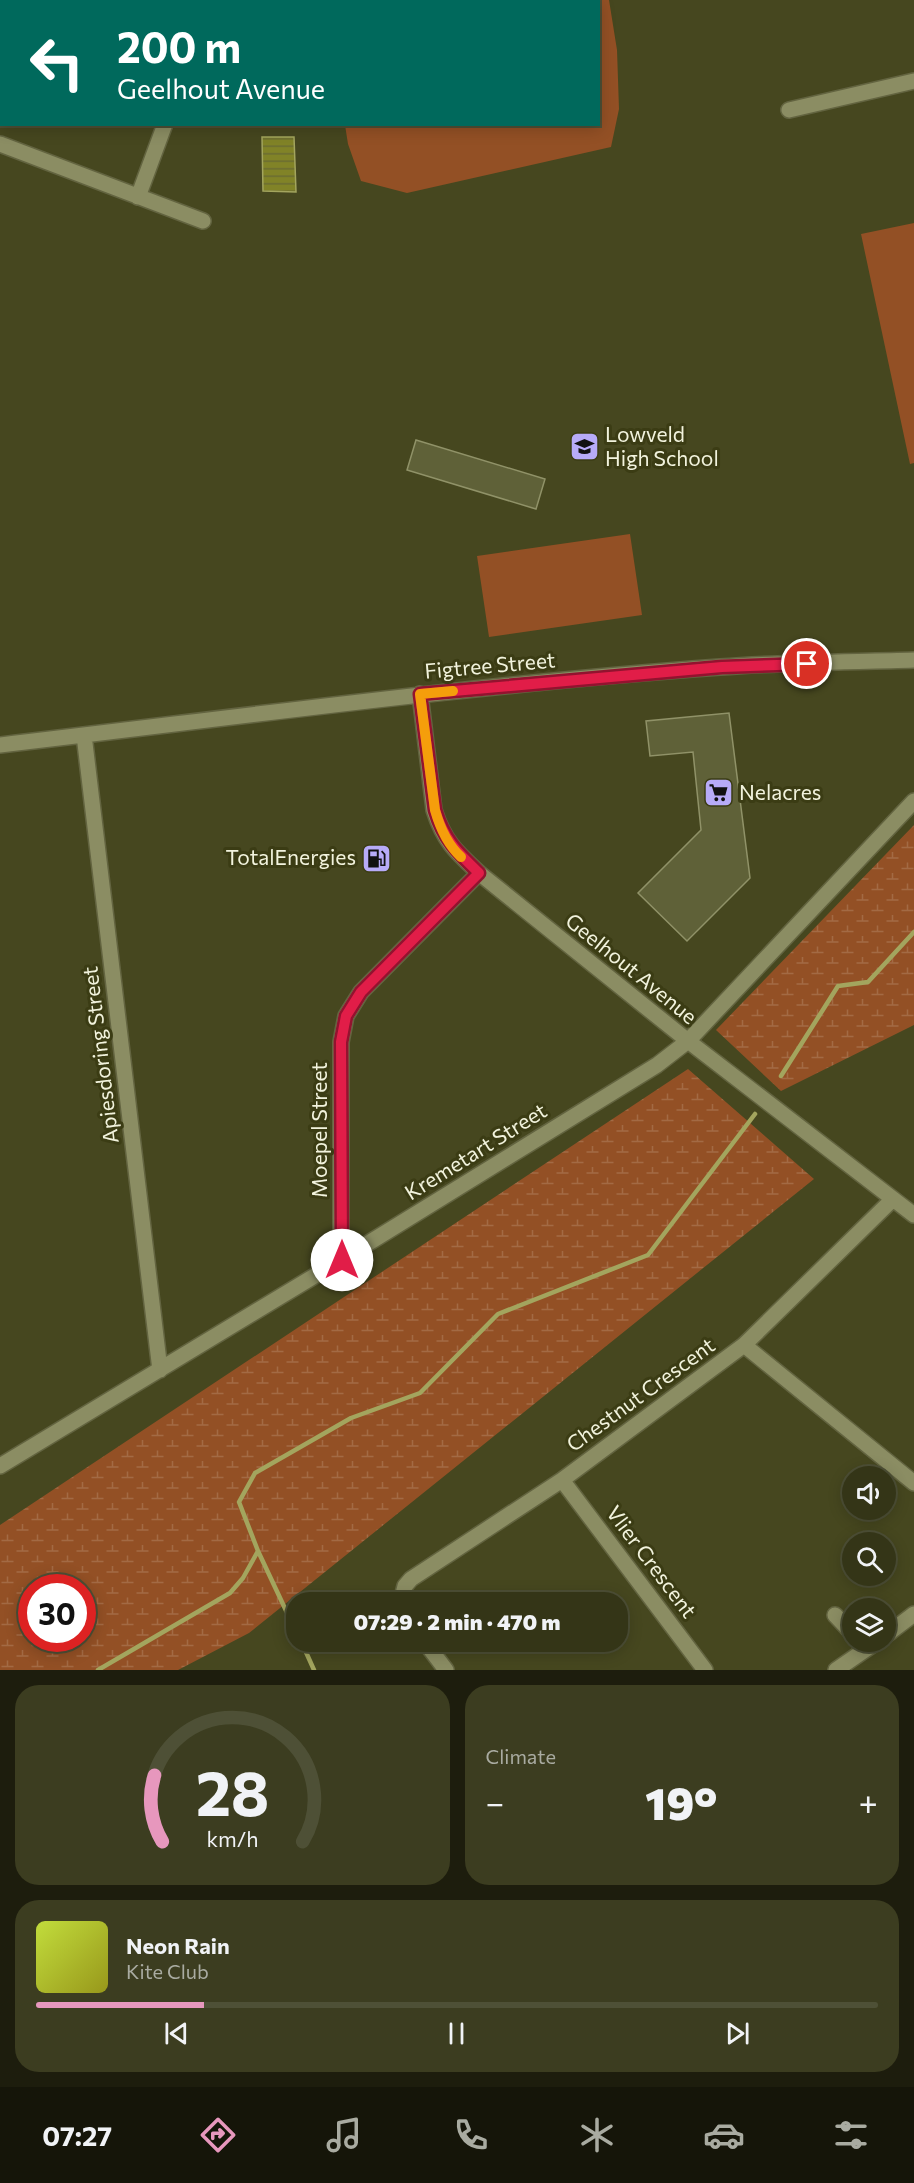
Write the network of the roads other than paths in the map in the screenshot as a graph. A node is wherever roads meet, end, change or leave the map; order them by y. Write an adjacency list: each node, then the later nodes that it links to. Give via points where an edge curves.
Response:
1 (914, 81): 2 (street)
2 (789, 110)
3 (164, 126): 5 (street)
4 (0, 144): 5 (street)
5 (138, 197): 6 (street)
6 (203, 221)
7 (914, 660): 8 (street, Figtree Street, via 722,667)
8 (420, 694): 9 (street, Figtree Street); 12 (street, Geelhout Avenue, via 440,828 452,848)
9 (84, 735): 10 (street, Figtree Street); 18 (street, Apiesdoring Street)
10 (0, 745)
11 (914, 801): 13 (street, Kremetart Street)
12 (479, 873): 13 (street, Geelhout Avenue); 16 (street, Moepel Street, via 361,992 346,1016 341,1042)
13 (688, 1041): 14 (street, Geelhout Avenue); 16 (street, Kremetart Street, via 657,1065)
14 (893, 1199): 15 (street, Geelhout Avenue); 17 (street, Chestnut Crescent)
15 (914, 1215)
16 (342, 1260): 18 (street, Kremetart Street)
17 (744, 1345): 20 (street, Chestnut Crescent); 21 (street)
18 (160, 1370): 19 (street, Kremetart Street)
19 (0, 1466)
20 (562, 1480): 22 (street, Chestnut Crescent, via 411,1578); 30 (street, Vlier Crescent)
21 (914, 1483)
22 (404, 1592)
23 (914, 1614): 26 (street)
24 (835, 1615): 25 (street)
25 (842, 1622)
26 (896, 1628)
27 (432, 1652): 29 (street)
28 (858, 1652): 31 (street)
29 (446, 1670)
30 (705, 1670)
31 (836, 1670)

